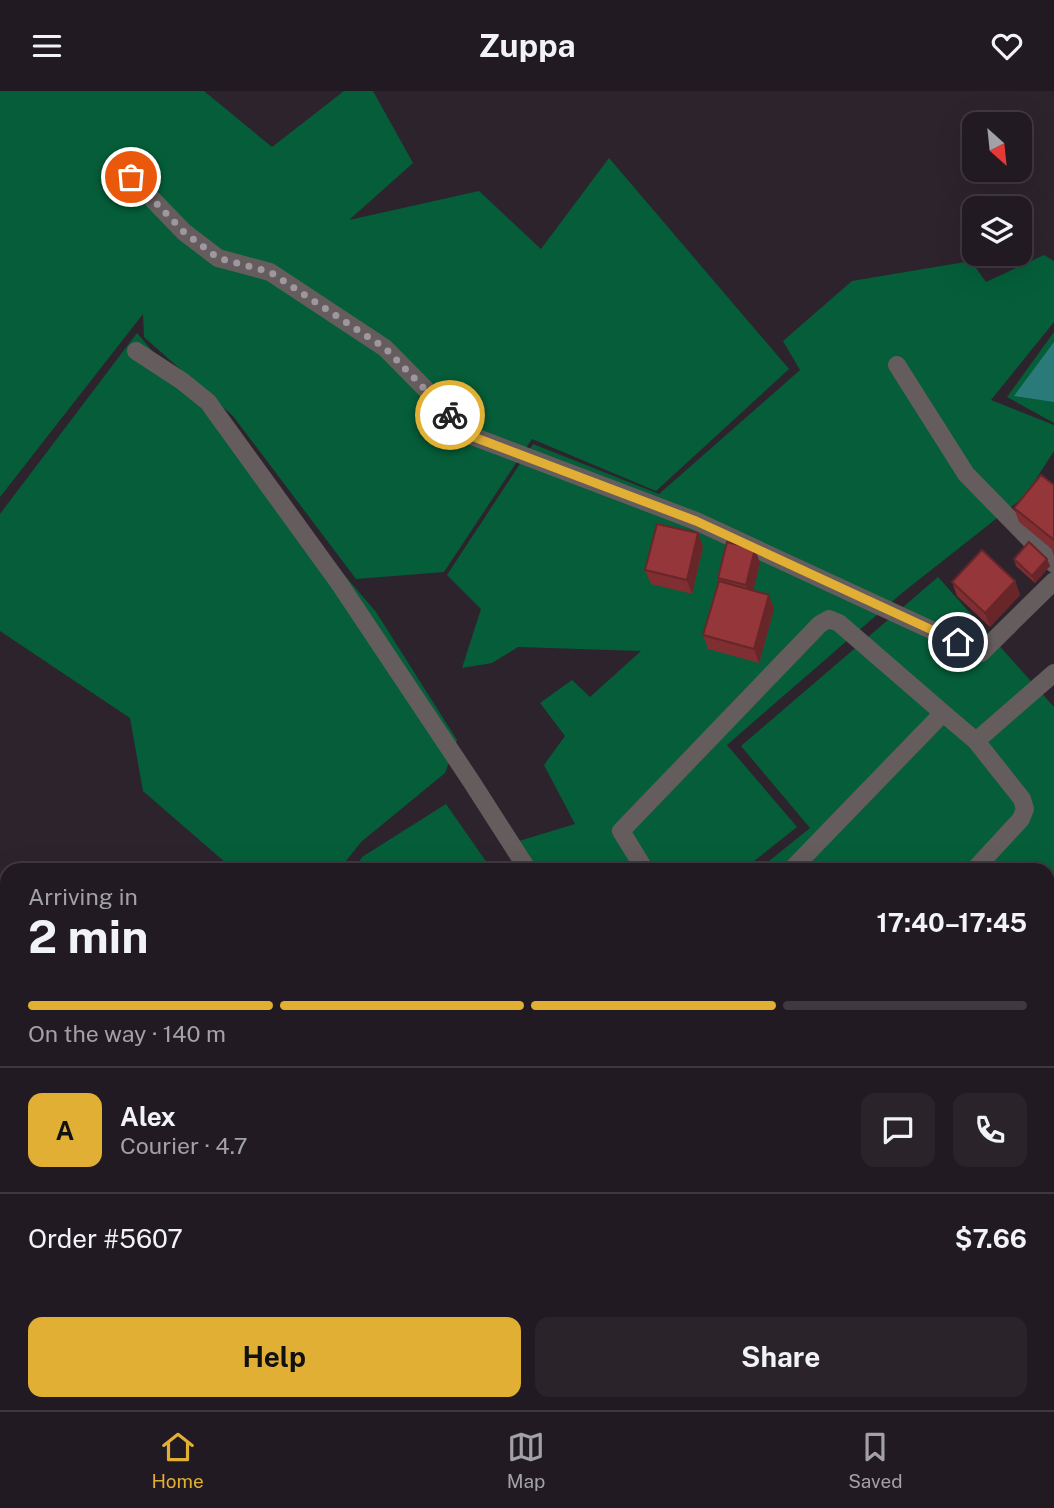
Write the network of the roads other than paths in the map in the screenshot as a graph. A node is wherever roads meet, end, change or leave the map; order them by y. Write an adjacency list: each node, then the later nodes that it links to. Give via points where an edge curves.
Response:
1 (131, 177): 5 (street, via 184,232 218,258 270,272 385,348 471,436 696,521 981,653)
2 (136, 351): 9 (street, via 208,402 339,583)
3 (897, 365): 4 (street, via 966,474)
4 (1054, 564)
5 (1054, 581)
6 (1054, 673): 8 (street)
7 (943, 713): 8 (street); 10 (street, via 829,619 621,831); 11 (street)
8 (976, 741): 12 (street, via 1025,809 1021,820)
9 (524, 863)
10 (641, 863)
11 (798, 863)
12 (981, 863)

